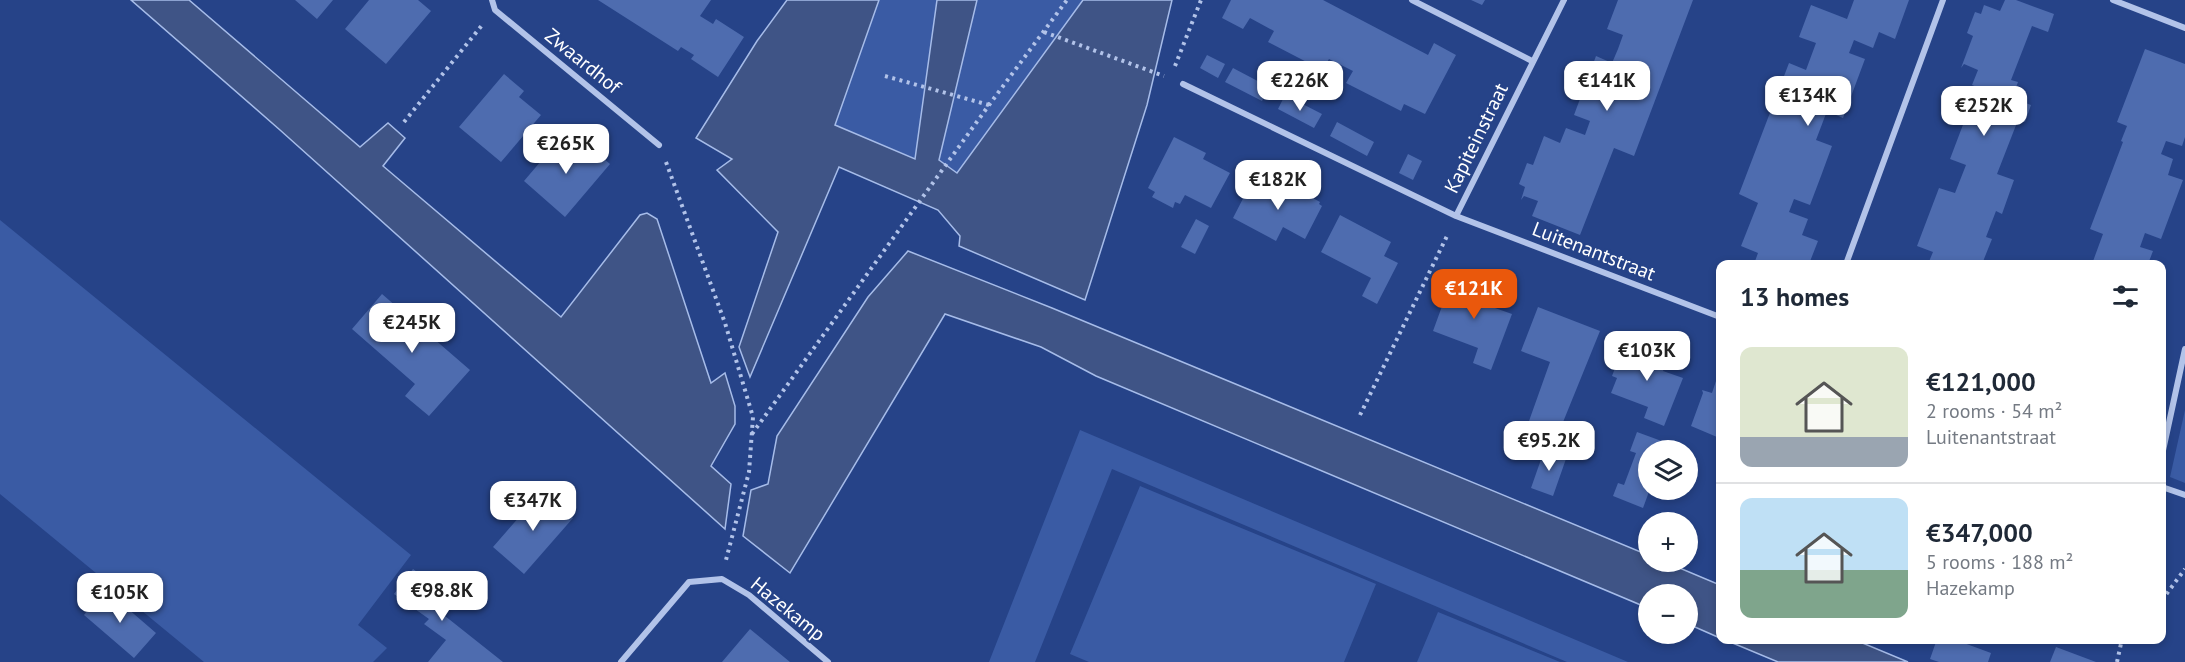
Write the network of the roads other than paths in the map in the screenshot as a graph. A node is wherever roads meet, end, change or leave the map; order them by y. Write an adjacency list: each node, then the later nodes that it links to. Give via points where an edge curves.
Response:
1 (492, 0): 9 (street, Zwaardhof, via 495,10)
2 (1412, 0): 7 (street)
3 (1564, 0): 7 (street, Kapiteinstraat)
4 (1943, 0): 11 (street)
5 (2113, 0): 6 (street)
6 (2185, 28)
7 (1532, 61): 10 (street, Kapiteinstraat)
8 (1183, 84): 10 (street, Kapiteinstraat)
9 (659, 145)
10 (1456, 216): 12 (street, Luitenantstraat)
11 (1847, 260)
12 (1716, 315)
13 (2185, 349): 14 (street)
14 (2166, 437)
15 (2166, 488): 16 (street)
16 (2185, 495)
17 (621, 662): 18 (street, Hazekamp, via 688,582 722,579 749,595)
18 (828, 662)

